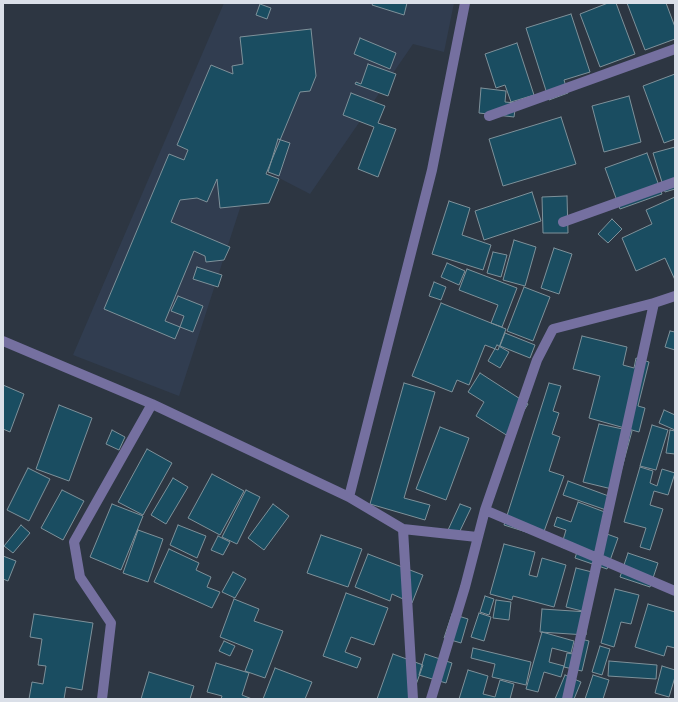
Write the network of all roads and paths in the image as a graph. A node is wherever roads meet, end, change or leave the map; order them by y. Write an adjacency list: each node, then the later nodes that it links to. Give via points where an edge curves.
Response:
1 (465, 3): 10 (street, via 432,170)
2 (675, 49): 3 (street)
3 (489, 116)
4 (675, 182): 5 (street)
5 (563, 222)
6 (675, 296): 7 (street)
7 (654, 303): 11 (street, via 553,329 537,360); 14 (street)
8 (3, 341): 9 (street)
9 (152, 404): 10 (street); 16 (street, via 74,542 80,577 111,623)
10 (348, 497): 12 (street)
11 (485, 510): 13 (street); 14 (street)
12 (402, 529): 13 (street); 17 (street)
13 (477, 537): 18 (street, via 465,587)
14 (596, 559): 15 (street); 19 (street)
15 (675, 592)
16 (102, 699)
17 (413, 699)
18 (431, 699)
19 (567, 699)

